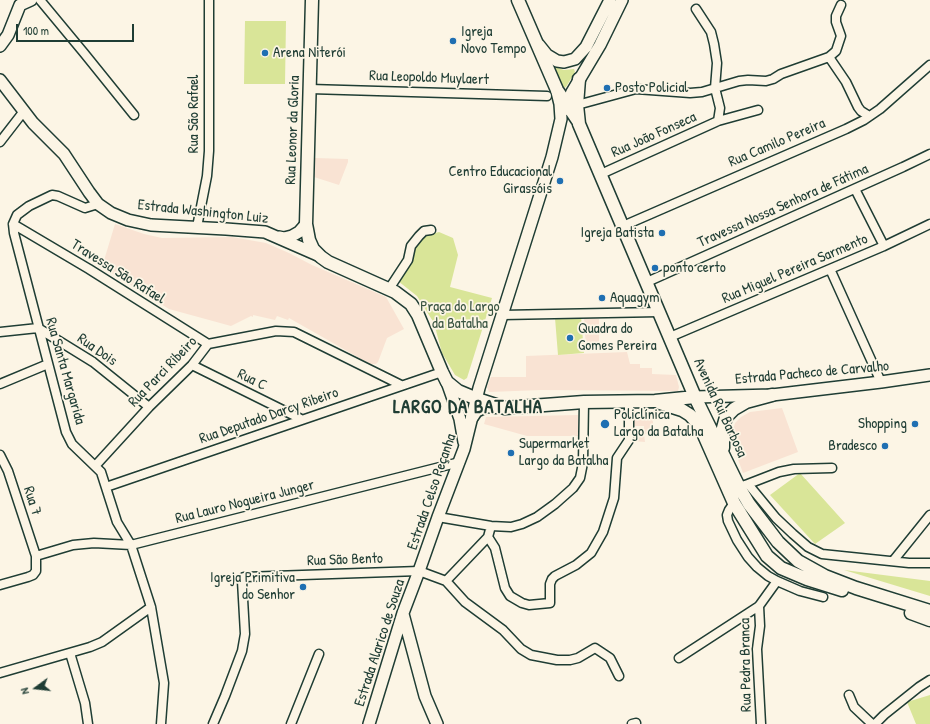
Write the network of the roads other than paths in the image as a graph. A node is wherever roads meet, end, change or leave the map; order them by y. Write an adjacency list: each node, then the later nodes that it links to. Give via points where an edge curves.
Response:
1 (31, 0): 8 (main road)
2 (40, 0): 23 (street)
3 (209, 0): 36 (street, Rua São Rafael, via 209,151)
4 (312, 0): 18 (main road, Rua Leonor da Gloria)
5 (518, 0): 11 (main road, Avenida Rui Barbosa)
6 (610, 0): 11 (main road, via 586,48 575,59 564,62 552,59)
7 (622, 0): 15 (main road, via 600,45)
8 (19, 3): 12 (main road, via 8,35)
9 (841, 5): 13 (street, via 836,19 841,39 836,51)
10 (696, 9): 17 (street, Rua João Fonseca, via 711,32 714,44)
11 (535, 40): 19 (main road, Avenida Rui Barbosa)
12 (0, 46)
13 (829, 57): 17 (street, Rua João Fonseca, via 766,81 739,81); 24 (street, via 846,82 858,107)
14 (930, 65): 24 (street, Rua Camilo Pereira)
15 (579, 79): 20 (main road, via 577,92)
16 (0, 80): 22 (main road, Estrada Washington Luiz)
17 (715, 88): 20 (street, Rua João Fonseca, via 690,93 636,89); 25 (street, Rua João Fonseca, via 720,108)
18 (310, 89): 19 (street, Rua Leopoldo Muylaert); 33 (main road, Rua Leonor da Gloria)
19 (552, 93): 20 (main road, Avenida Rui Barbosa); 26 (main road, via 560,104)
20 (571, 104): 26 (main road); 29 (main road, Avenida Rui Barbosa)
21 (758, 110): 25 (street, Rua João Fonseca)
22 (24, 111): 27 (street); 31 (main road, Estrada Washington Luiz, via 64,154)
23 (134, 115)
24 (869, 116): 35 (street, Rua Camilo Pereira, via 846,129)
25 (718, 121): 29 (street, Rua João Fonseca)
26 (559, 126): 45 (main road, Estrada Celso Peçanha, via 552,157)
27 (0, 142)
28 (930, 154): 30 (street, Travessa Nossa Senhora de Fátima)
29 (601, 174): 35 (main road, Avenida Rui Barbosa)
30 (855, 189): 39 (street); 42 (street, Travessa Nossa Senhora de Fátima)
31 (98, 204): 32 (street, via 85,208 52,195 29,206 17,215); 36 (main road, Estrada Washington Luiz, via 128,220 151,225)
32 (13, 224): 46 (street, Rua Santa Margarida); 49 (street, Travessa São Rafael)
33 (306, 224): 38 (main road, Estrada Washington Luiz, via 292,236); 40 (main road, Rua Leonor da Gloria, via 313,249)
34 (930, 224): 39 (street, Rua Miguel Pereira Sarmento)
35 (623, 226): 42 (main road, Avenida Rui Barbosa)
36 (197, 228): 38 (main road, Estrada Washington Luiz, via 251,230)
37 (431, 230): 43 (street, via 424,231 411,246 408,260)
38 (276, 236): 40 (main road, Estrada Washington Luiz)
39 (884, 246): 41 (street, Rua Miguel Pereira Sarmento)
40 (321, 256): 43 (main road, Estrada Washington Luiz, via 328,262)
41 (830, 269): 48 (street, Rua Miguel Pereira Sarmento); 54 (street)
42 (647, 282): 44 (main road, Avenida Rui Barbosa)
43 (389, 289): 53 (main road, Estrada Washington Luiz, via 403,297 418,314)
44 (660, 312): 45 (street); 48 (main road, Avenida Rui Barbosa)
45 (502, 315): 59 (main road, Estrada Celso Peçanha)
46 (38, 328): 47 (street); 50 (street, Rua Santa Margarida); 63 (street, Rua Dois, via 93,362)
47 (0, 332)
48 (670, 337): 58 (main road, Avenida Rui Barbosa)
49 (208, 344): 51 (street, Rua Parci Ribeiro); 56 (street, Rua Parci Ribeiro, via 276,331 294,332)
50 (48, 364): 55 (street); 71 (street, Rua Santa Margarida, via 66,432 72,444)
51 (192, 365): 63 (street, Rua Parci Ribeiro); 66 (street, Rua C)
52 (930, 375): 54 (main road, Estrada Pacheco de Carvalho)
53 (445, 377): 56 (street, Rua Deputado Darcy Ribeiro); 59 (main road, via 458,391); 67 (main road, Estrada Washington Luiz, via 460,419)
54 (881, 382): 57 (main road, Estrada Pacheco de Carvalho)
55 (0, 384)
56 (401, 386): 66 (street, Rua Deputado Darcy Ribeiro)
57 (772, 395): 58 (main road, Estrada Pacheco de Carvalho); 68 (main road, via 746,402 726,417)
58 (695, 397): 60 (main road); 68 (main road, Avenida Rui Barbosa)
59 (477, 399): 64 (main road); 65 (main road, Estrada Celso Peçanha)
60 (655, 401): 62 (main road); 75 (main road, Avenida Rui Barbosa, via 682,410 700,426)
61 (584, 402): 62 (main road); 64 (main road); 78 (street, via 583,463 580,478 573,488 537,517 522,524)
62 (629, 402): 79 (street, via 629,440 618,458 614,498 603,532 590,553 576,566 552,579 550,603 529,605 510,596 505,588 495,548)
63 (148, 407): 71 (street, Rua Parci Ribeiro)
64 (505, 408): 65 (main road, via 488,406 476,411)
65 (472, 417): 67 (main road, Estrada Celso Peçanha)
66 (301, 419): 74 (street, Rua Deputado Darcy Ribeiro)
67 (464, 449): 70 (main road, Estrada Celso Peçanha)
68 (722, 452): 73 (main road, Avenida Rui Barbosa)
69 (0, 456): 81 (street, Rua 7, via 8,471)
70 (460, 462): 76 (main road, Estrada Celso Peçanha); 80 (street, Rua Lauro Nogueira Junger)
71 (96, 466): 74 (street, Rua Santa Margarida)
72 (832, 468): 73 (street, via 779,472)
73 (743, 486): 82 (street, via 812,550 827,556); 91 (main road, Avenida Rui Barbosa, via 760,521 798,561 825,576 856,588)
74 (106, 487): 80 (street, Rua Santa Margarida, via 117,522)
75 (734, 503): 86 (street, via 727,515 737,540 757,567); 93 (main road, Avenida Rui Barbosa, via 767,556 781,568)
76 (438, 517): 78 (street); 84 (main road, Estrada Celso Peçanha)
77 (929, 518): 82 (street)
78 (491, 526): 79 (street)
79 (488, 538): 85 (street)
80 (131, 545): 81 (street, Rua Lauro Nogueira Junger, via 94,542 73,545); 90 (street, Rua Santa Margarida)
81 (36, 556): 87 (street, via 36,571 33,574)
82 (893, 561): 83 (street)
83 (930, 563)
84 (419, 571): 85 (street, Rua São Bento); 92 (main road, Estrada Alarico de Souza); 103 (street, Rua São Bento, via 243,578 245,634 242,651)
85 (446, 581): 98 (street, via 465,602 503,630 521,650 557,660 570,660 594,648 610,658)
86 (777, 581): 88 (street); 89 (street)
87 (0, 585)
88 (823, 597)
89 (759, 606): 96 (street); 107 (street, Rua Pedra Branca, via 757,649)
90 (151, 607): 94 (street, via 102,642); 102 (street, Rua Santa Margarida, via 164,683)
91 (930, 611)
92 (403, 613): 105 (main road, Estrada Alarico de Souza); 106 (main road, via 425,696)
93 (930, 620)
94 (70, 653): 97 (street); 101 (street, via 85,703)
95 (320, 654): 104 (street)
96 (679, 658)
97 (0, 673)
98 (619, 676)
99 (930, 680): 108 (street)
100 (849, 695): 108 (street, via 854,707)
101 (88, 724)
102 (161, 724)
103 (213, 724)
104 (291, 724)
105 (369, 724)
106 (437, 724)
107 (761, 724)
108 (874, 724)

